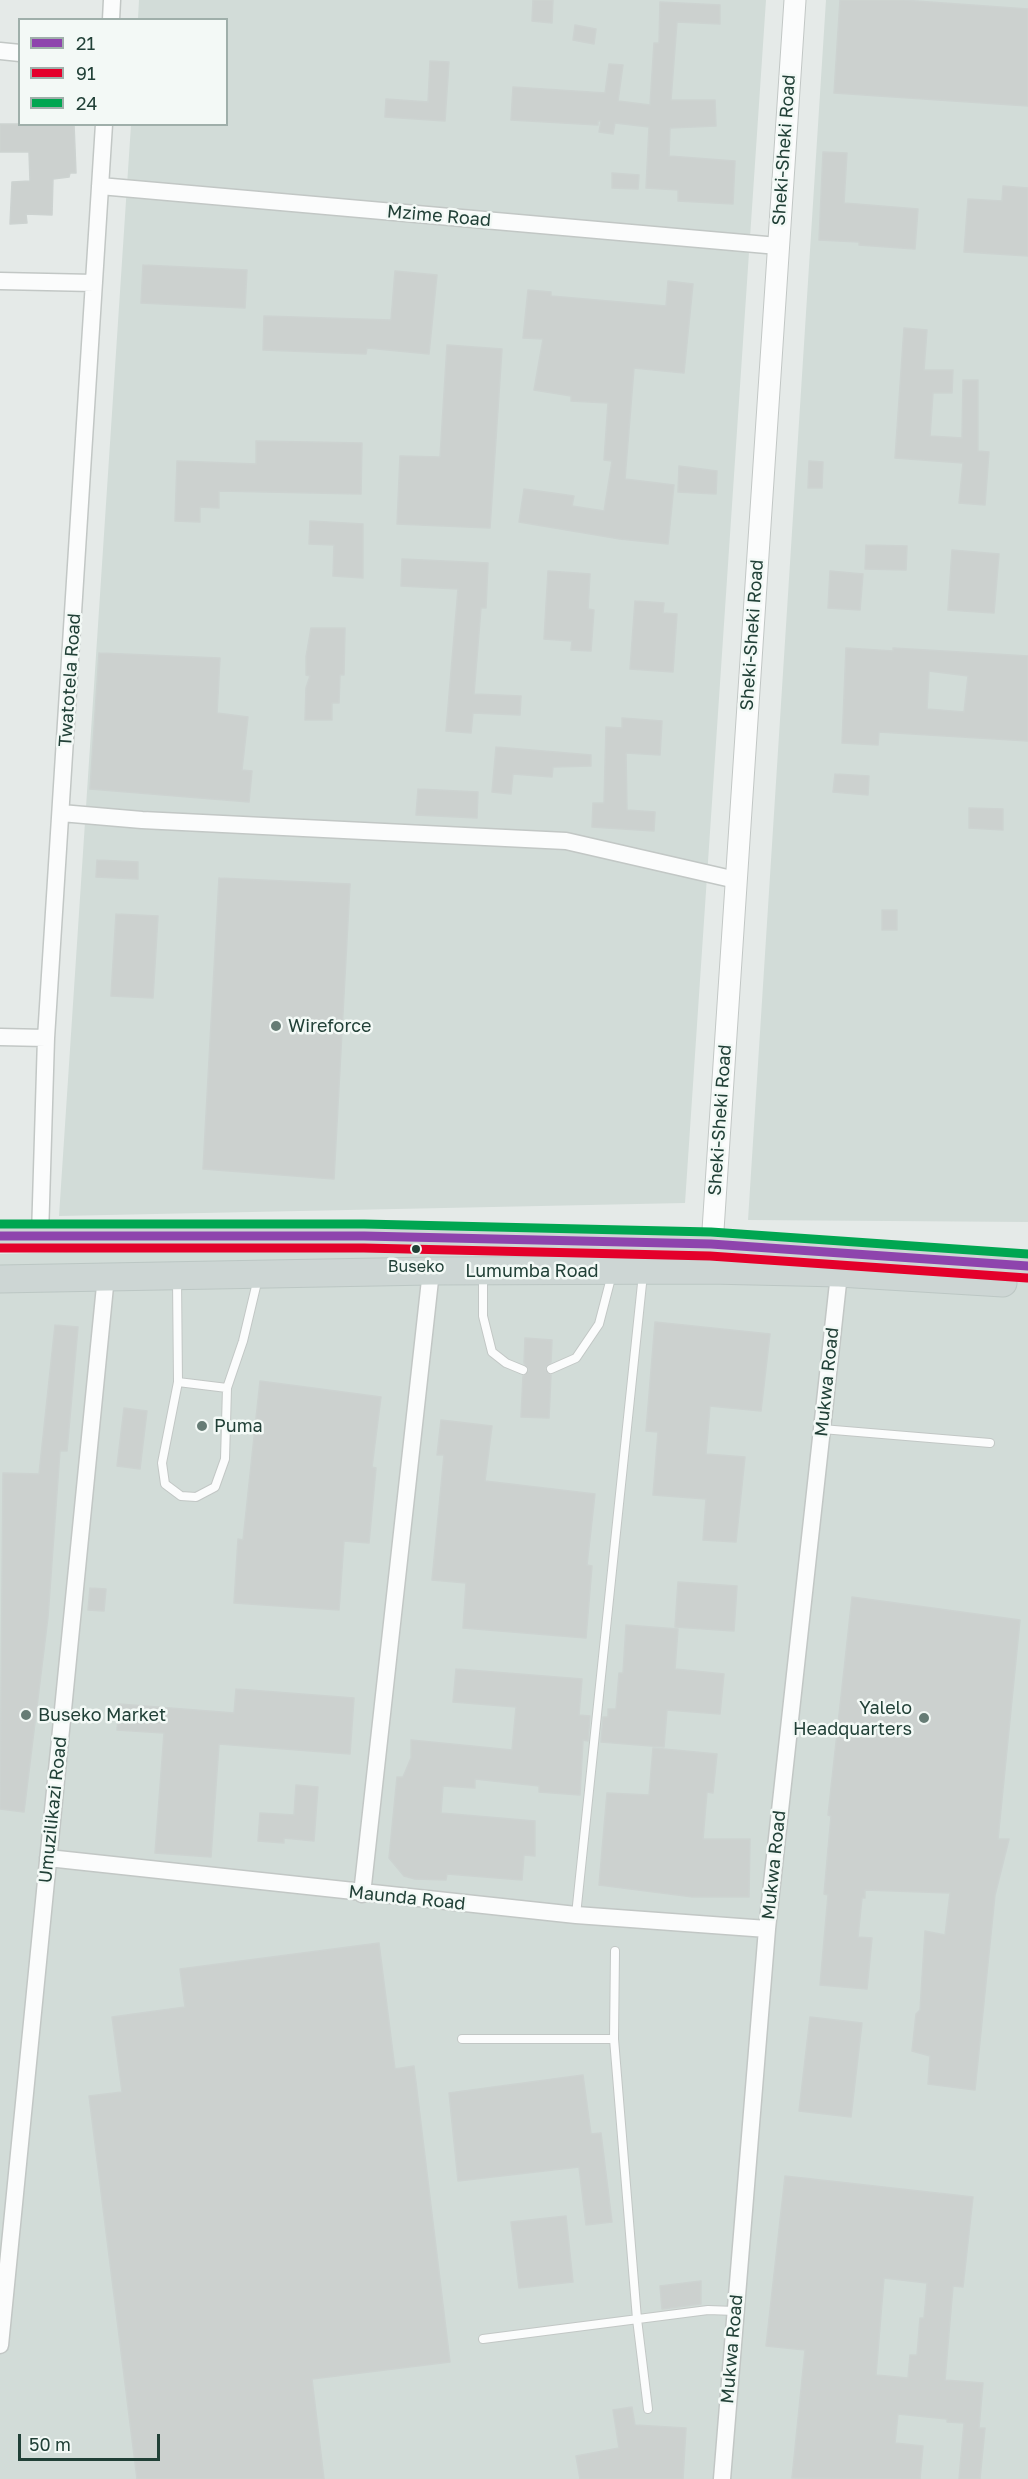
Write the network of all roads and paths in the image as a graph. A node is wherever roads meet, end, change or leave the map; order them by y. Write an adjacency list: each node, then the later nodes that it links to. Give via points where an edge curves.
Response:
1 (112, 0): 3 (street)
2 (795, 0): 8 (street, Sheki-Sheki Road)
3 (111, 18)
4 (0, 51): 5 (street)
5 (18, 53)
6 (104, 126): 7 (street, Twatotela Road)
7 (100, 186): 8 (street, Mzime Road); 10 (street, Twatotela Road)
8 (778, 246): 12 (street, Sheki-Sheki Road)
9 (0, 281): 10 (street)
10 (94, 283): 11 (street, Twatotela Road)
11 (61, 813): 12 (street, via 566,841); 14 (street, Twatotela Road)
12 (736, 880): 17 (street, Sheki-Sheki Road)
13 (0, 1037): 14 (street)
14 (46, 1038): 16 (street, Twatotela Road)
15 (0, 1236): 16 (main road, Lumumba Road)
16 (40, 1236): 17 (main road, Lumumba Road, via 364,1236)
17 (711, 1257): 18 (main road, Lumumba Road); 20 (main road, Lumumba Road)
18 (840, 1263): 19 (main road, Lumumba Road); 28 (main road, Lumumba Road); 33 (street, Mukwa Road)
19 (1028, 1266)
20 (643, 1270): 23 (main road, Lumumba Road); 37 (lane)
21 (431, 1271): 22 (main road, Lumumba Road); 25 (main road, Lumumba Road); 36 (street)
22 (483, 1271): 23 (main road, Lumumba Road); 30 (lane, via 483,1316 492,1352)
23 (612, 1271): 29 (lane, via 599,1324 576,1358)
24 (177, 1275): 25 (main road, Lumumba Road); 26 (main road, Lumumba Road); 31 (lane)
25 (259, 1275): 32 (lane)
26 (106, 1276): 27 (main road, Lumumba Road); 35 (street, Umuzilikazi Road)
27 (0, 1279)
28 (1028, 1285)
29 (551, 1369)
30 (523, 1370)
31 (178, 1382): 32 (lane); 32 (lane, via 162,1463 165,1484 181,1496 196,1497 215,1487 225,1460)
32 (227, 1388)
33 (822, 1429): 34 (lane); 38 (street, Mukwa Road)
34 (990, 1443)
35 (48, 1858): 36 (street, Maunda Road); 45 (street, Umuzilikazi Road)
36 (362, 1894): 37 (street, Maunda Road)
37 (576, 1915): 38 (street, Maunda Road)
38 (767, 1929): 42 (street, Mukwa Road)
39 (615, 1951): 41 (lane)
40 (462, 2039): 41 (lane)
41 (614, 2039): 43 (lane)
42 (735, 2312): 43 (lane, via 708,2310); 47 (street, Mukwa Road)
43 (637, 2319): 44 (lane); 46 (lane)
44 (483, 2339)
45 (0, 2345)
46 (648, 2409)
47 (722, 2479)

